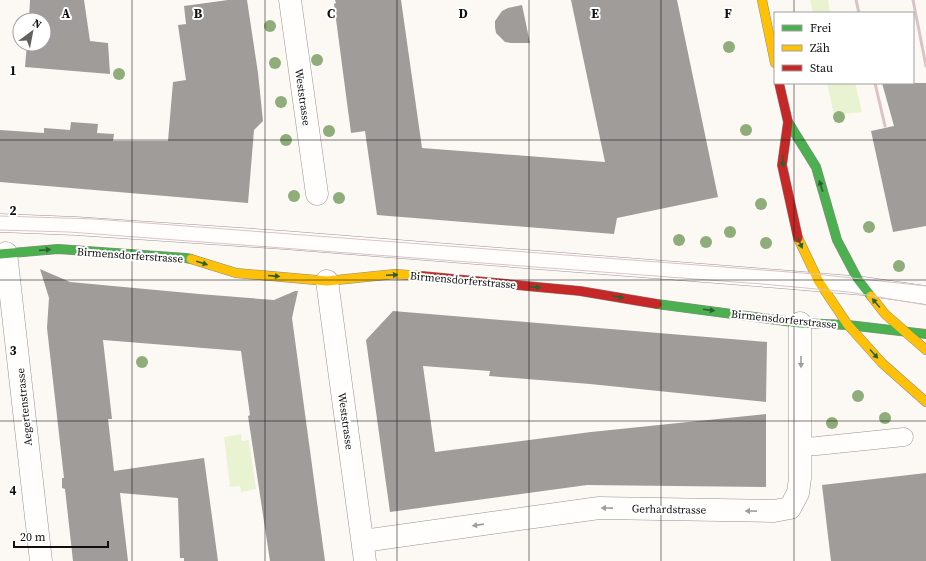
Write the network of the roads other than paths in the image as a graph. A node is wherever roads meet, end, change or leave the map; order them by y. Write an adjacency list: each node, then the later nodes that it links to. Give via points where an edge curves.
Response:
1 (290, 0): 6 (street, Weststrasse)
2 (762, 0): 3 (main road)
3 (774, 58)
4 (779, 84): 5 (main road)
5 (788, 122): 10 (main road, one-way to 10, via 782,165 798,238); 11 (main road, one-way to 5, via 838,240 816,167)
6 (317, 194)
7 (0, 223): 10 (lane, via 284,240)
8 (3, 253): 9 (main road, Birmensdorferstrasse, one-way to 9, via 58,249 186,258 236,273); 22 (street, Aegertenstrasse)
9 (327, 281): 13 (main road, Birmensdorferstrasse, one-way to 13, via 395,274 580,291); 21 (street, Weststrasse)
10 (819, 282): 11 (lane); 14 (main road)
11 (863, 286): 12 (lane); 15 (main road, one-way to 11, via 885,314)
12 (926, 295)
13 (800, 323): 14 (main road, Birmensdorferstrasse); 20 (street, Gerhardstrasse, one-way to 20)
14 (848, 325): 15 (main road, Birmensdorferstrasse); 18 (main road, one-way to 18, via 882,363)
15 (903, 331): 16 (main road, Birmensdorferstrasse); 17 (main road)
16 (926, 334)
17 (926, 350)
18 (926, 402)
19 (904, 436): 20 (lane)
20 (800, 447): 21 (street, Gerhardstrasse, one-way to 21, via 798,492 790,508 774,511 599,508)
21 (364, 551)
22 (41, 561)

